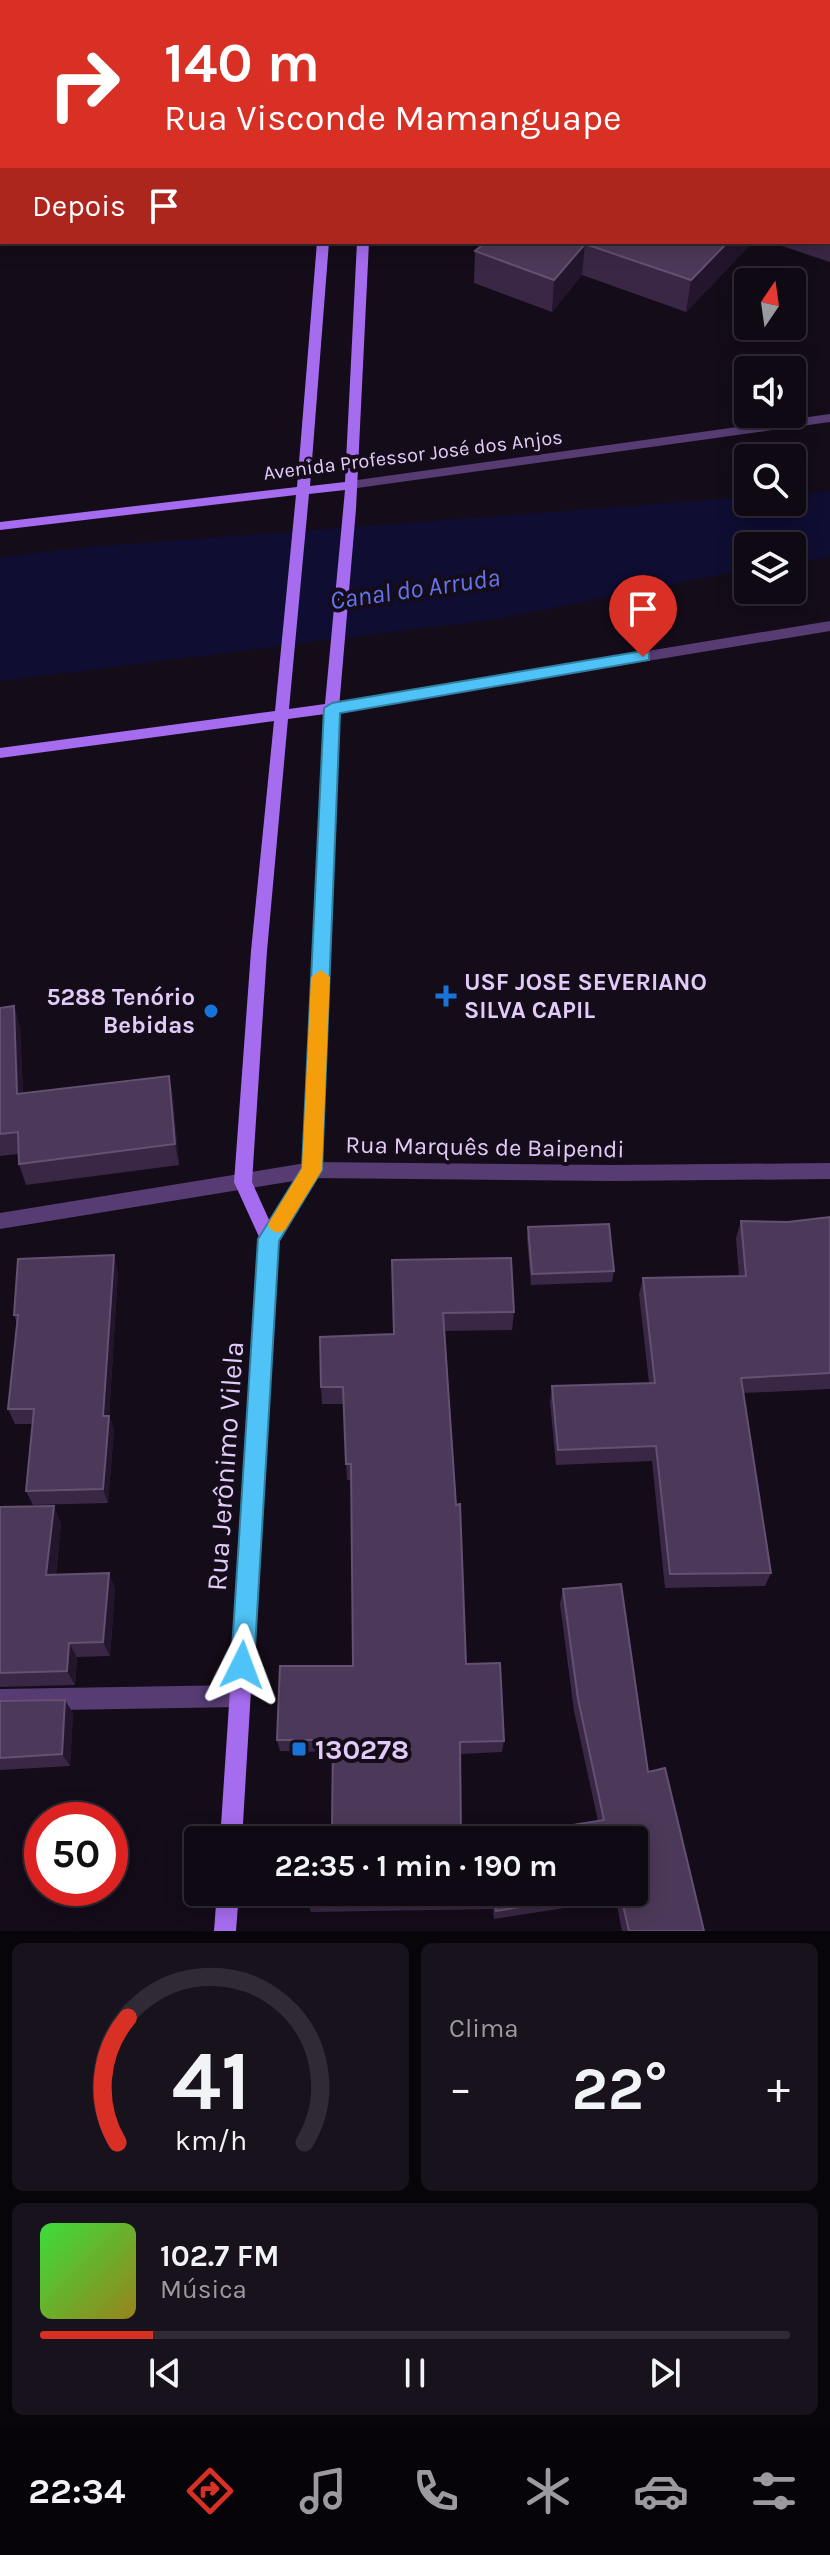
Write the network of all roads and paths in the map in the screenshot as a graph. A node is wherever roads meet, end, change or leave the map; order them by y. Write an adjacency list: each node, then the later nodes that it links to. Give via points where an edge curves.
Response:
1 (323, 244): 5 (main road, Rua Jerônimo Vilela)
2 (363, 244): 4 (main road, Rua Jerônimo Vilela)
3 (830, 418): 4 (street, Avenida Professor José dos Anjos)
4 (350, 485): 5 (main road, Avenida Professor José dos Anjos); 8 (main road, Rua Jerônimo Vilela)
5 (303, 490): 6 (main road, Avenida Professor José dos Anjos); 9 (main road, Rua Jerônimo Vilela)
6 (0, 526)
7 (830, 626): 8 (street)
8 (332, 708): 9 (main road); 11 (main road, Rua Jerônimo Vilela)
9 (280, 717): 10 (main road); 13 (main road, Rua Jerônimo Vilela)
10 (0, 753)
11 (312, 1170): 12 (street, Rua Marquês de Baipendi); 13 (street, Rua Marquês de Baipendi); 15 (main road, Rua Jerônimo Vilela)
12 (830, 1171)
13 (243, 1182): 14 (street, Rua Marquês de Baipendi); 15 (main road, Rua Jerônimo Vilela)
14 (0, 1221)
15 (269, 1239): 16 (main road, Rua Jerônimo Vilela)
16 (240, 1696): 17 (street); 18 (main road, Rua Jerônimo Vilela)
17 (0, 1700)
18 (232, 1826)
19 (227, 1906): 20 (main road)
20 (225, 1931)

